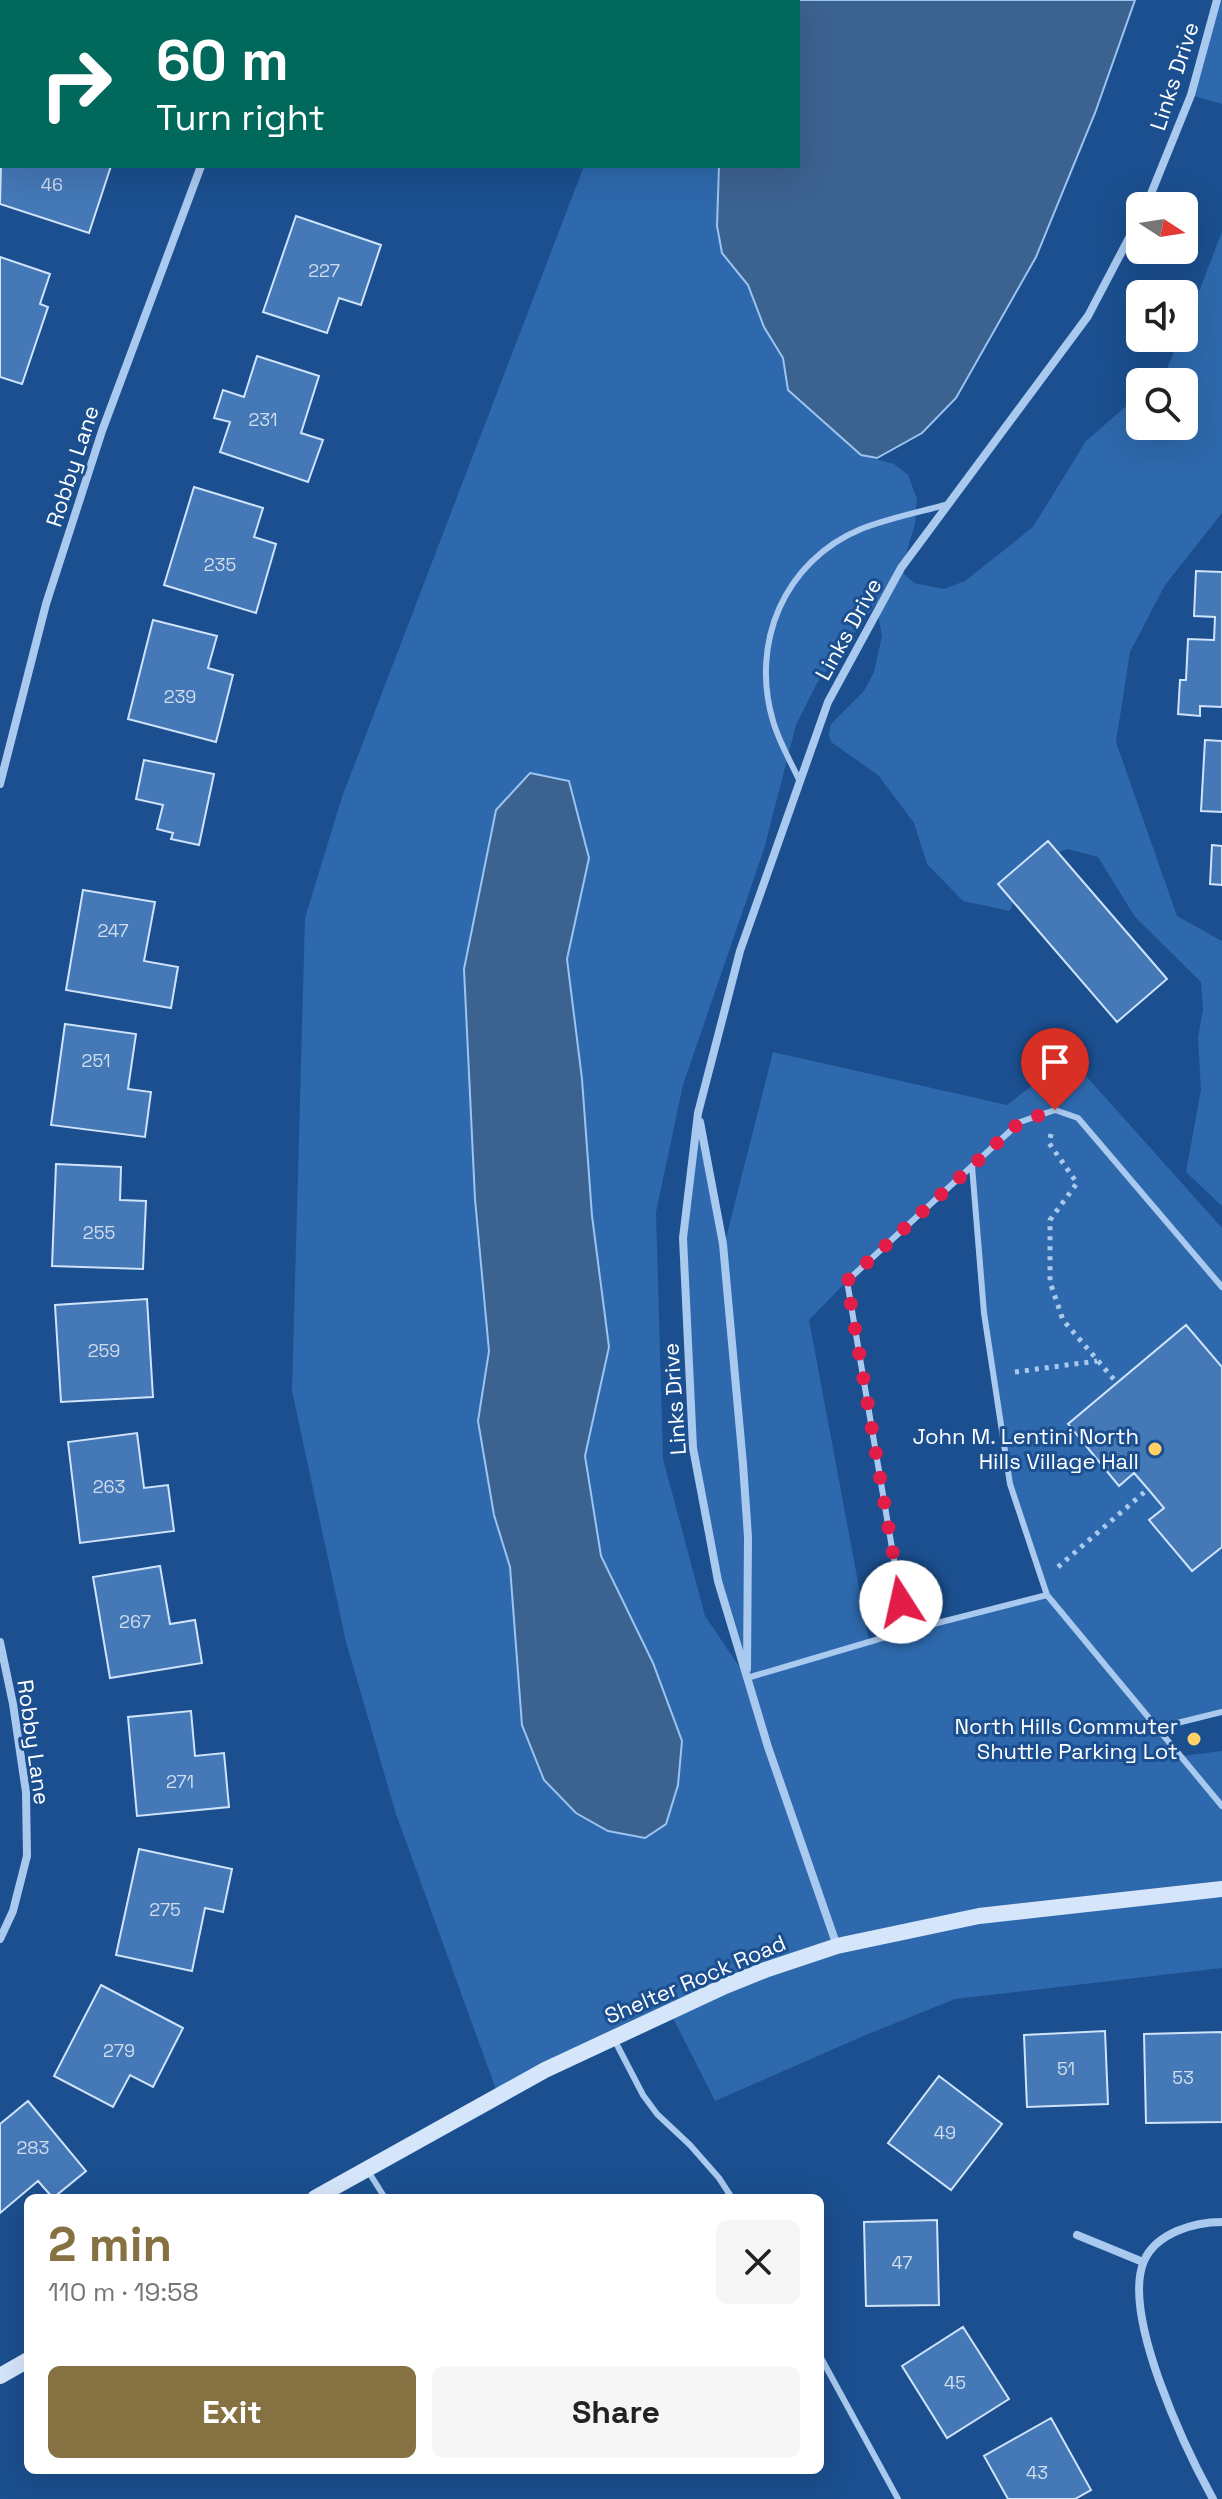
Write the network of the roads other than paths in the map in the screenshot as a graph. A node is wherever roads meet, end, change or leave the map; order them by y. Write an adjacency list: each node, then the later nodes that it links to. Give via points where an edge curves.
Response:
1 (1217, 0): 3 (street, Links Drive, via 1191,95)
2 (200, 168): 7 (street, Robby Lane, via 102,431 46,604)
3 (1152, 192)
4 (1126, 244): 5 (street, Links Drive, via 1088,316)
5 (949, 504): 6 (street, Links Drive, via 901,568 828,702); 6 (lane, via 862,529 836,542 794,583 775,615 766,645 765,681 773,722)
6 (800, 782): 8 (street, Links Drive, via 740,951)
7 (0, 784)
8 (698, 1113): 14 (street, Links Drive, via 723,1244 743,1464); 14 (street, Links Drive, via 683,1238 693,1448 718,1581)
9 (972, 1166): 10 (lane, via 1020,1122 1055,1110 1078,1118); 11 (lane, via 984,1313 1010,1484); 12 (lane, via 847,1281)
10 (1222, 1287)
11 (1047, 1595): 12 (lane); 16 (lane)
12 (906, 1631): 14 (lane)
13 (0, 1642): 19 (street, Robby Lane, via 26,1792 27,1856)
14 (747, 1678): 20 (street, Links Drive)
15 (1222, 1712): 16 (lane)
16 (1157, 1728): 17 (lane)
17 (1222, 1806)
18 (1222, 1889): 20 (main road, Shelter Rock Road, via 979,1916)
19 (0, 1939)
20 (837, 1946): 21 (main road, Shelter Rock Road, via 725,1986)
21 (614, 2037): 22 (main road, Shelter Rock Road, via 513,2086); 25 (lane, via 643,2095)
22 (366, 2169): 23 (main road, Shelter Rock Road); 24 (lane)
23 (322, 2194)
24 (382, 2194)
25 (729, 2194)
26 (1222, 2222): 28 (street, via 1174,2231)
27 (1077, 2235): 28 (street)
28 (1143, 2262): 33 (street, via 1139,2301 1146,2339 1171,2415)
29 (24, 2362): 31 (main road)
30 (824, 2363): 32 (lane)
31 (0, 2376)
32 (898, 2499)
33 (1213, 2499)

